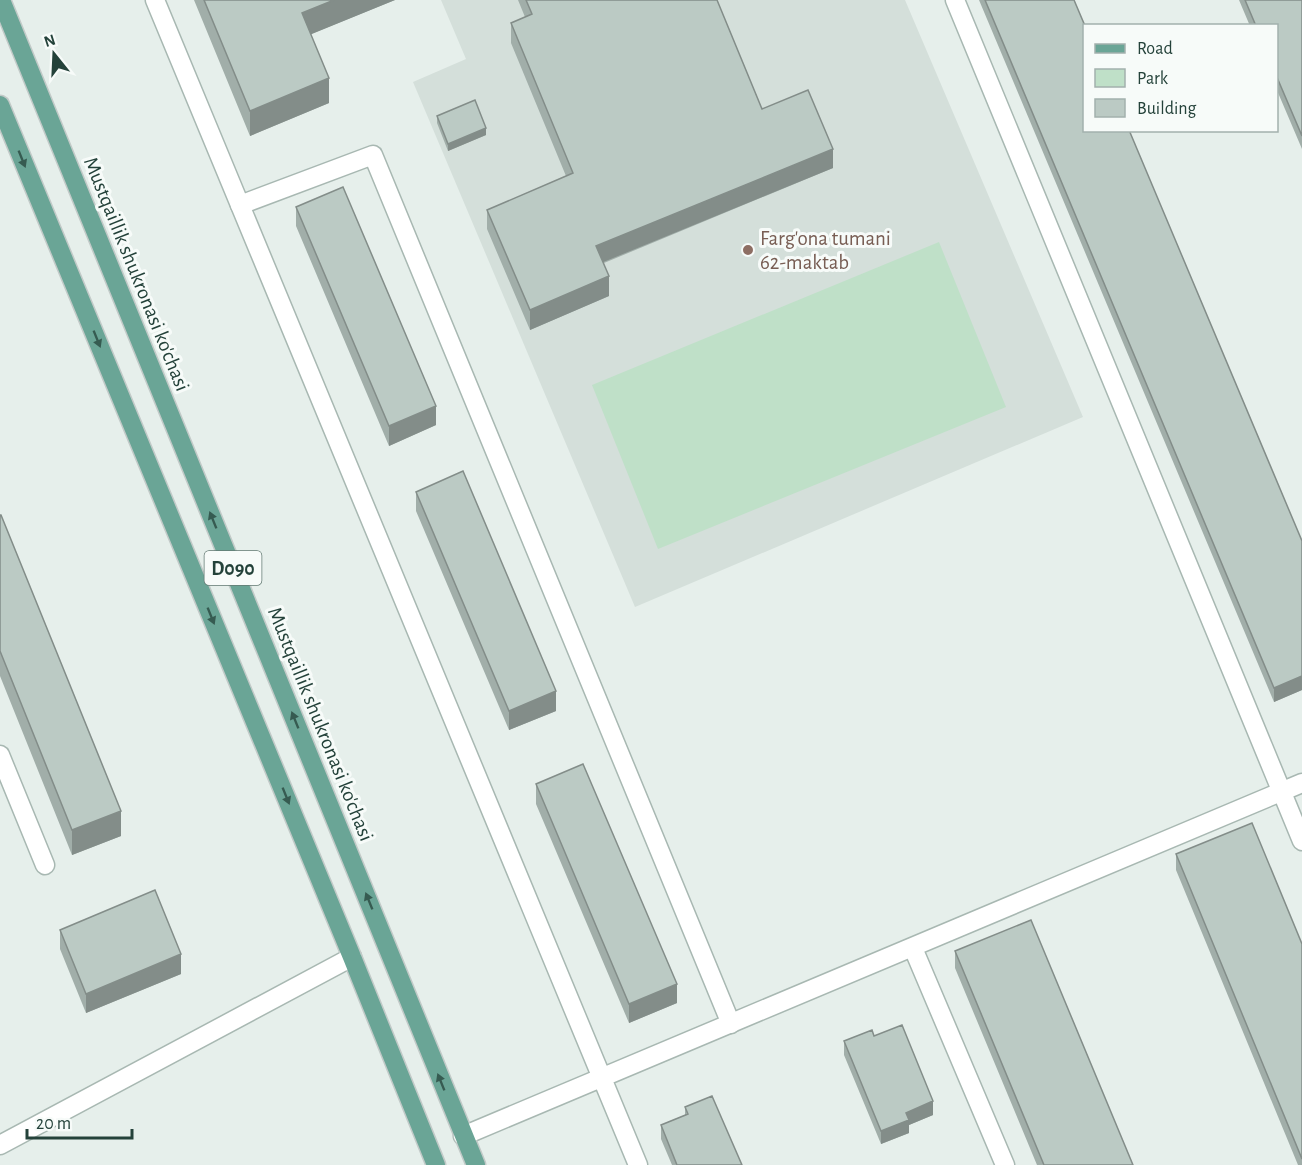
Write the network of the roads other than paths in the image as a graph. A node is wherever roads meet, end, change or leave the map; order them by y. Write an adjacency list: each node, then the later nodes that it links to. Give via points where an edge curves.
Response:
1 (1, 0): 15 (main road, Mustqaillik shukronasi ko'chasi / D090, one-way to 1)
2 (155, 0): 5 (street)
3 (955, 0): 8 (street)
4 (0, 105): 12 (main road, D090, one-way to 12)
5 (240, 205): 13 (street, via 373,155); 14 (street)
6 (0, 755): 10 (street)
7 (1302, 783): 8 (street)
8 (1281, 791): 9 (street); 11 (street)
9 (1302, 841)
10 (45, 865)
11 (913, 948): 13 (street); 20 (street)
12 (352, 957): 16 (street); 17 (main road, D090)
13 (730, 1024): 14 (street)
14 (601, 1077): 15 (street); 19 (street)
15 (463, 1136): 18 (main road, Mustqaillik shukronasi ko'chasi / D090)
16 (0, 1145)
17 (436, 1165)
18 (476, 1165)
19 (638, 1165)
20 (1005, 1165)

